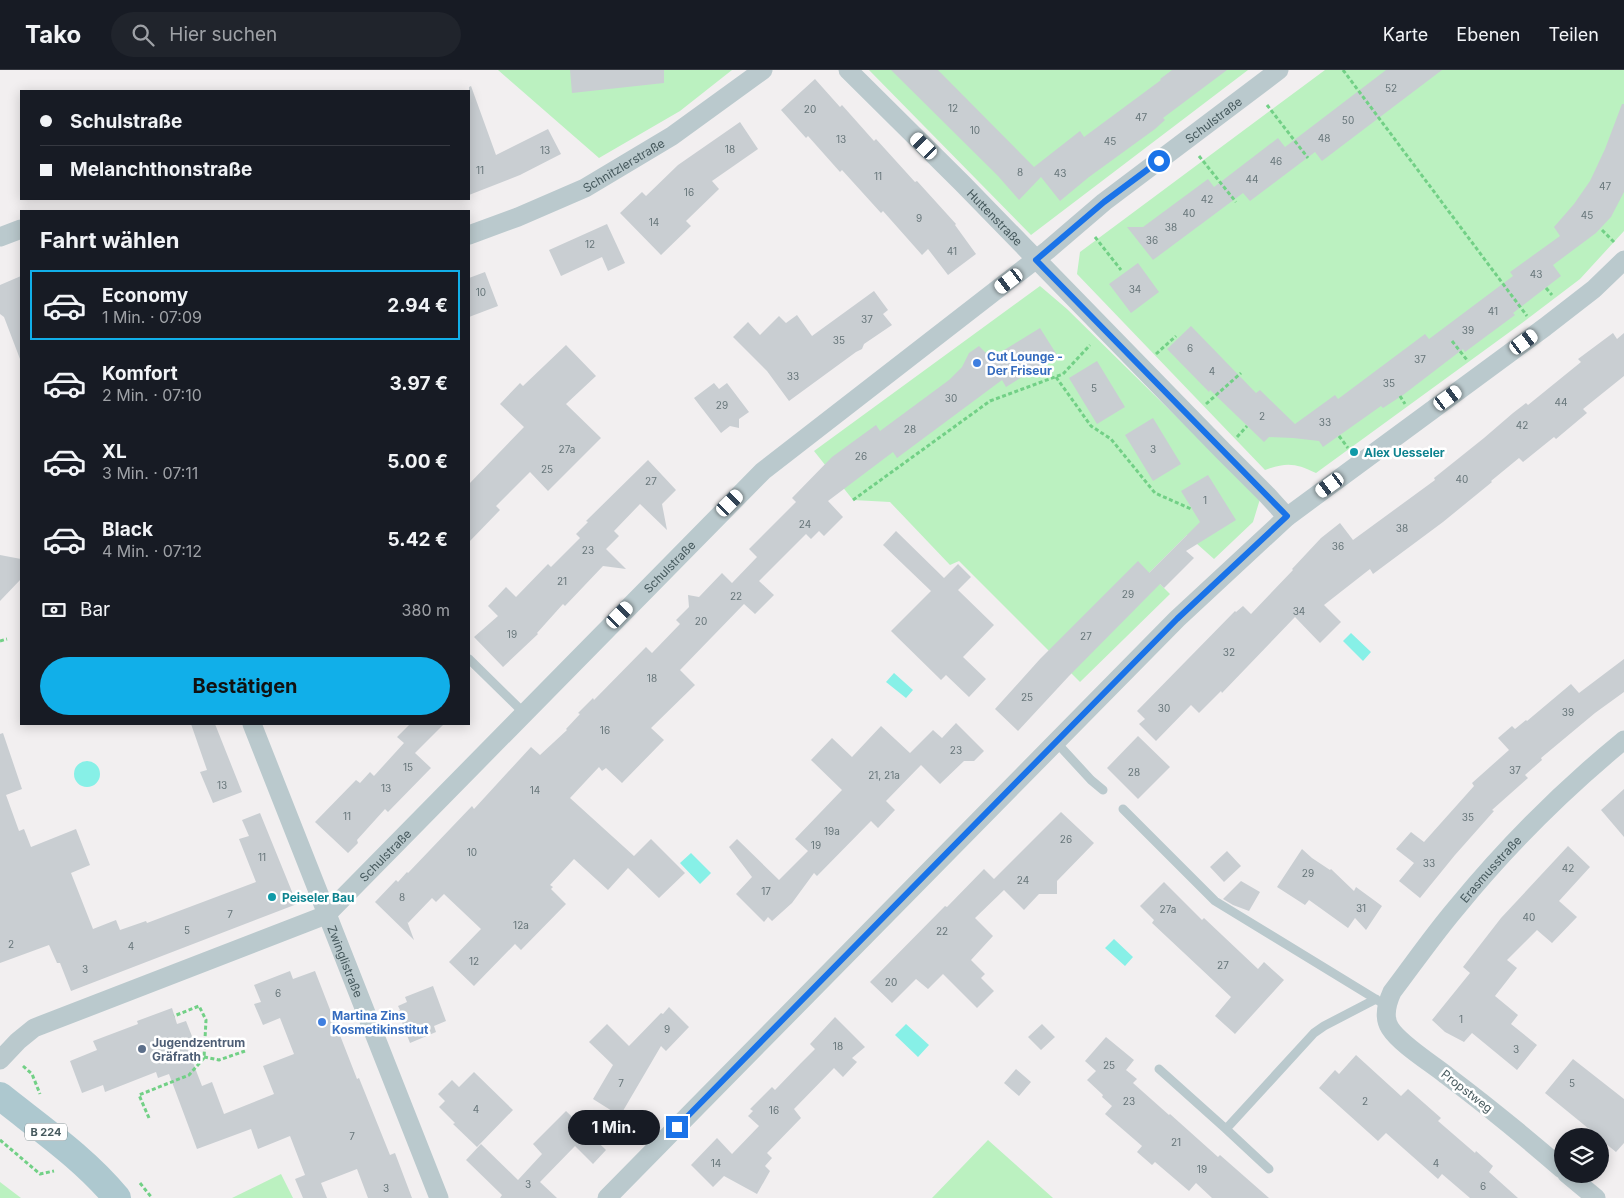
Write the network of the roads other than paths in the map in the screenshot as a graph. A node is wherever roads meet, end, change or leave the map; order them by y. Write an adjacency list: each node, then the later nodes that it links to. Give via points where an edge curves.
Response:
1 (763, 70): 5 (street, Schnitzlerstraße, via 672,136 585,188)
2 (848, 70): 7 (street, Huttenstraße)
3 (1279, 70): 7 (street, Schulstraße, via 1104,202)
4 (20, 229): 6 (street)
5 (470, 235)
6 (0, 237)
7 (1036, 260): 9 (street, Huttenstraße); 11 (street, Schulstraße, via 763,471)
8 (1624, 260): 9 (street, via 1594,289 1545,327)
9 (1287, 516): 14 (street, via 1177,619)
10 (470, 660): 11 (lane)
11 (524, 713): 17 (street, Schulstraße)
12 (252, 725): 17 (street, Zwinglistraße)
13 (1624, 740): 18 (street, Erasmusstraße, via 1558,799 1488,870)
14 (1056, 742): 15 (lane); 28 (street)
15 (1103, 790)
16 (1123, 808): 18 (lane, via 1215,901)
17 (326, 915): 19 (street, Schulstraße, via 34,1028); 27 (street, Zwinglistraße)
18 (1382, 1002): 22 (lane, via 1324,1026 1314,1034); 23 (street, Propstweg, via 1390,1028 1405,1044 1512,1126)
19 (0, 1060)
20 (1159, 1069): 22 (lane)
21 (0, 1096): 26 (main road, B 224, via 65,1147)
22 (1226, 1129): 24 (lane)
23 (1554, 1163)
24 (1269, 1169)
25 (1578, 1183): 29 (street)
26 (117, 1198)
27 (439, 1198)
28 (607, 1198)
29 (1596, 1198)

